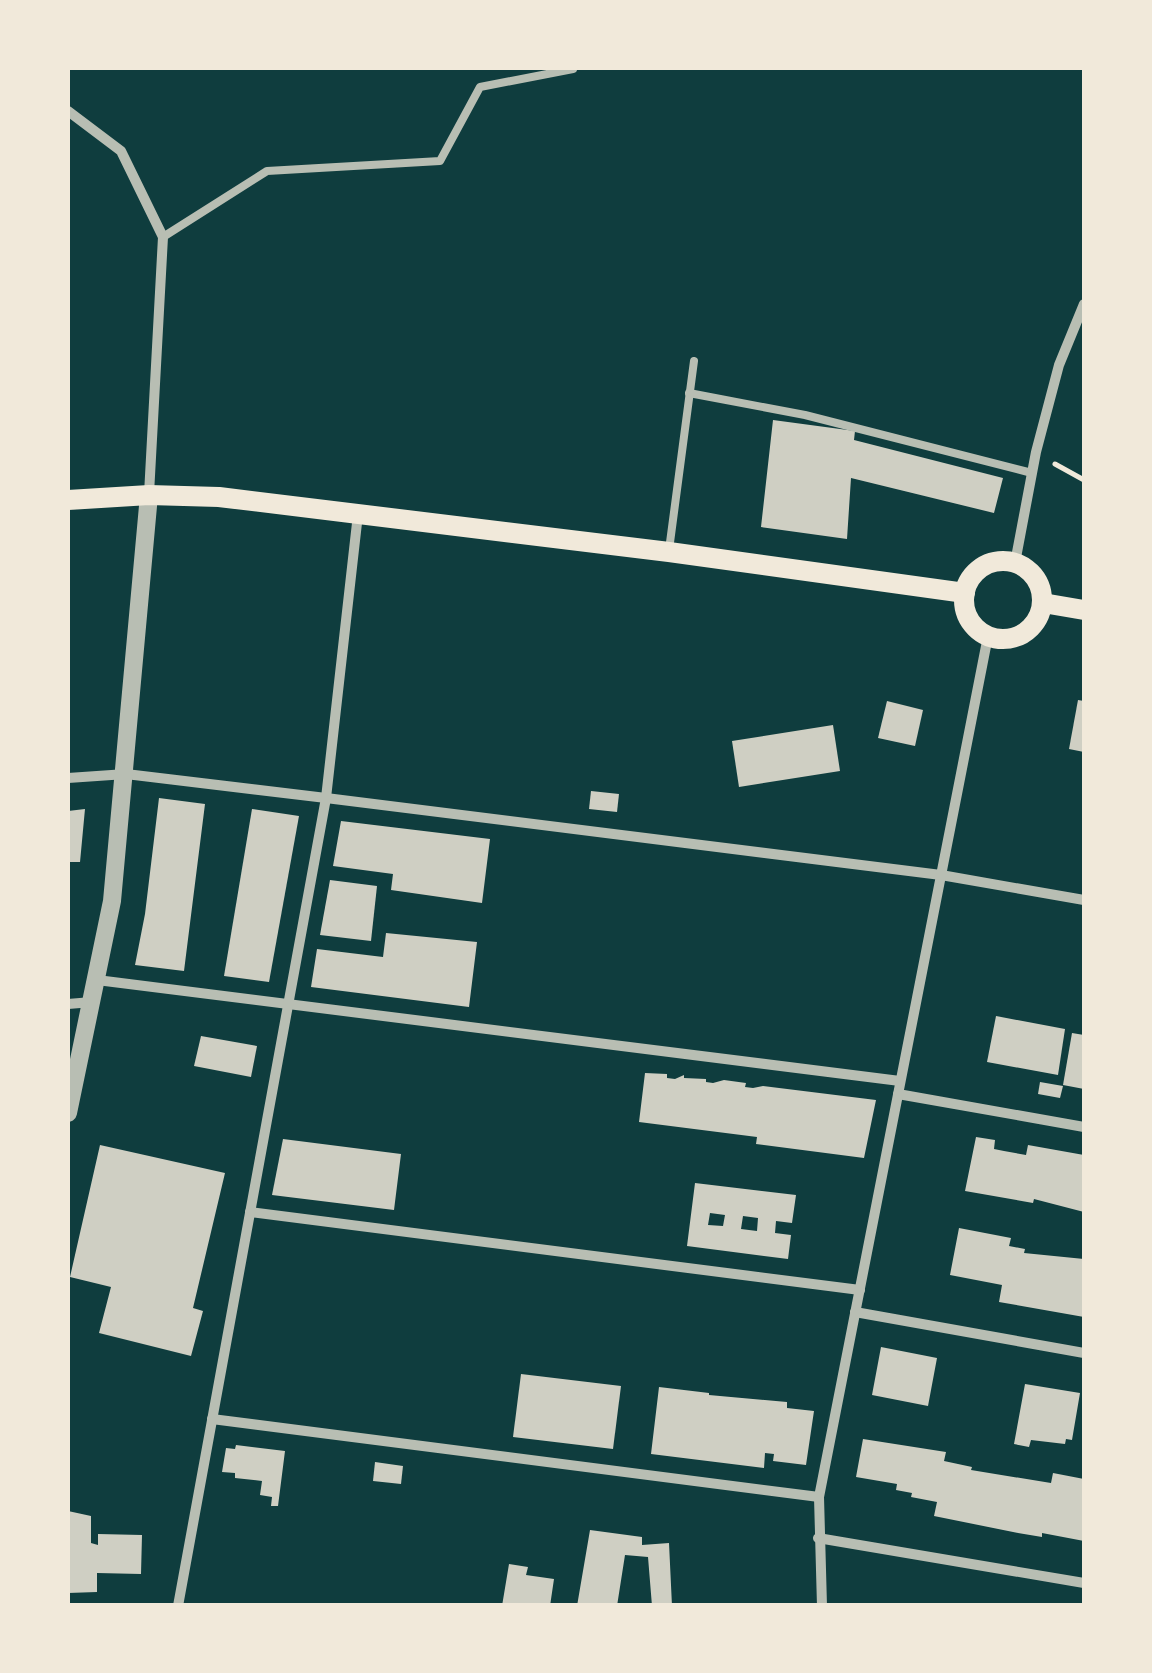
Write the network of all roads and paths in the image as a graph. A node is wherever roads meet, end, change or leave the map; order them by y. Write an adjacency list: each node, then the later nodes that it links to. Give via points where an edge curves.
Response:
1 (573, 70): 3 (lane, via 480,86 440,161 268,171)
2 (68, 111): 3 (street, via 121,152)
3 (163, 236): 10 (street)
4 (1084, 304): 7 (street)
5 (694, 361): 6 (lane)
6 (689, 393): 8 (lane); 13 (lane)
7 (1036, 452): 8 (street); 9 (path)
8 (1032, 473): 14 (street)
9 (1084, 480)
10 (148, 495): 11 (main road); 12 (main road); 19 (street)
11 (68, 500)
12 (358, 513): 13 (main road); 21 (street)
13 (668, 552): 15 (main road)
14 (1015, 563): 15 (main road, via 989,564); 16 (main road, via 1036,578)
15 (965, 593): 18 (main road, via 968,618)
16 (1042, 603): 17 (main road); 18 (main road, via 1040,616 1023,634)
17 (1084, 610)
18 (988, 636): 22 (street)
19 (126, 774): 20 (street); 21 (street); 24 (street)
20 (68, 778)
21 (326, 798): 22 (street); 27 (street)
22 (941, 875): 23 (street); 28 (street)
23 (1084, 900)
24 (97, 980): 25 (street); 27 (street)
25 (92, 1002): 26 (street); 30 (street)
26 (68, 1004)
27 (290, 1004): 28 (street); 32 (street)
28 (900, 1081): 29 (street)
29 (898, 1094): 31 (street); 33 (street)
30 (68, 1113)
31 (1084, 1126)
32 (250, 1212): 33 (street); 36 (street)
33 (860, 1290): 34 (street)
34 (855, 1312): 35 (street); 37 (street)
35 (1084, 1352)
36 (212, 1419): 37 (street); 40 (street)
37 (819, 1497): 38 (street)
38 (818, 1538): 39 (street); 41 (street)
39 (1084, 1583)
40 (178, 1606)
41 (822, 1606)

